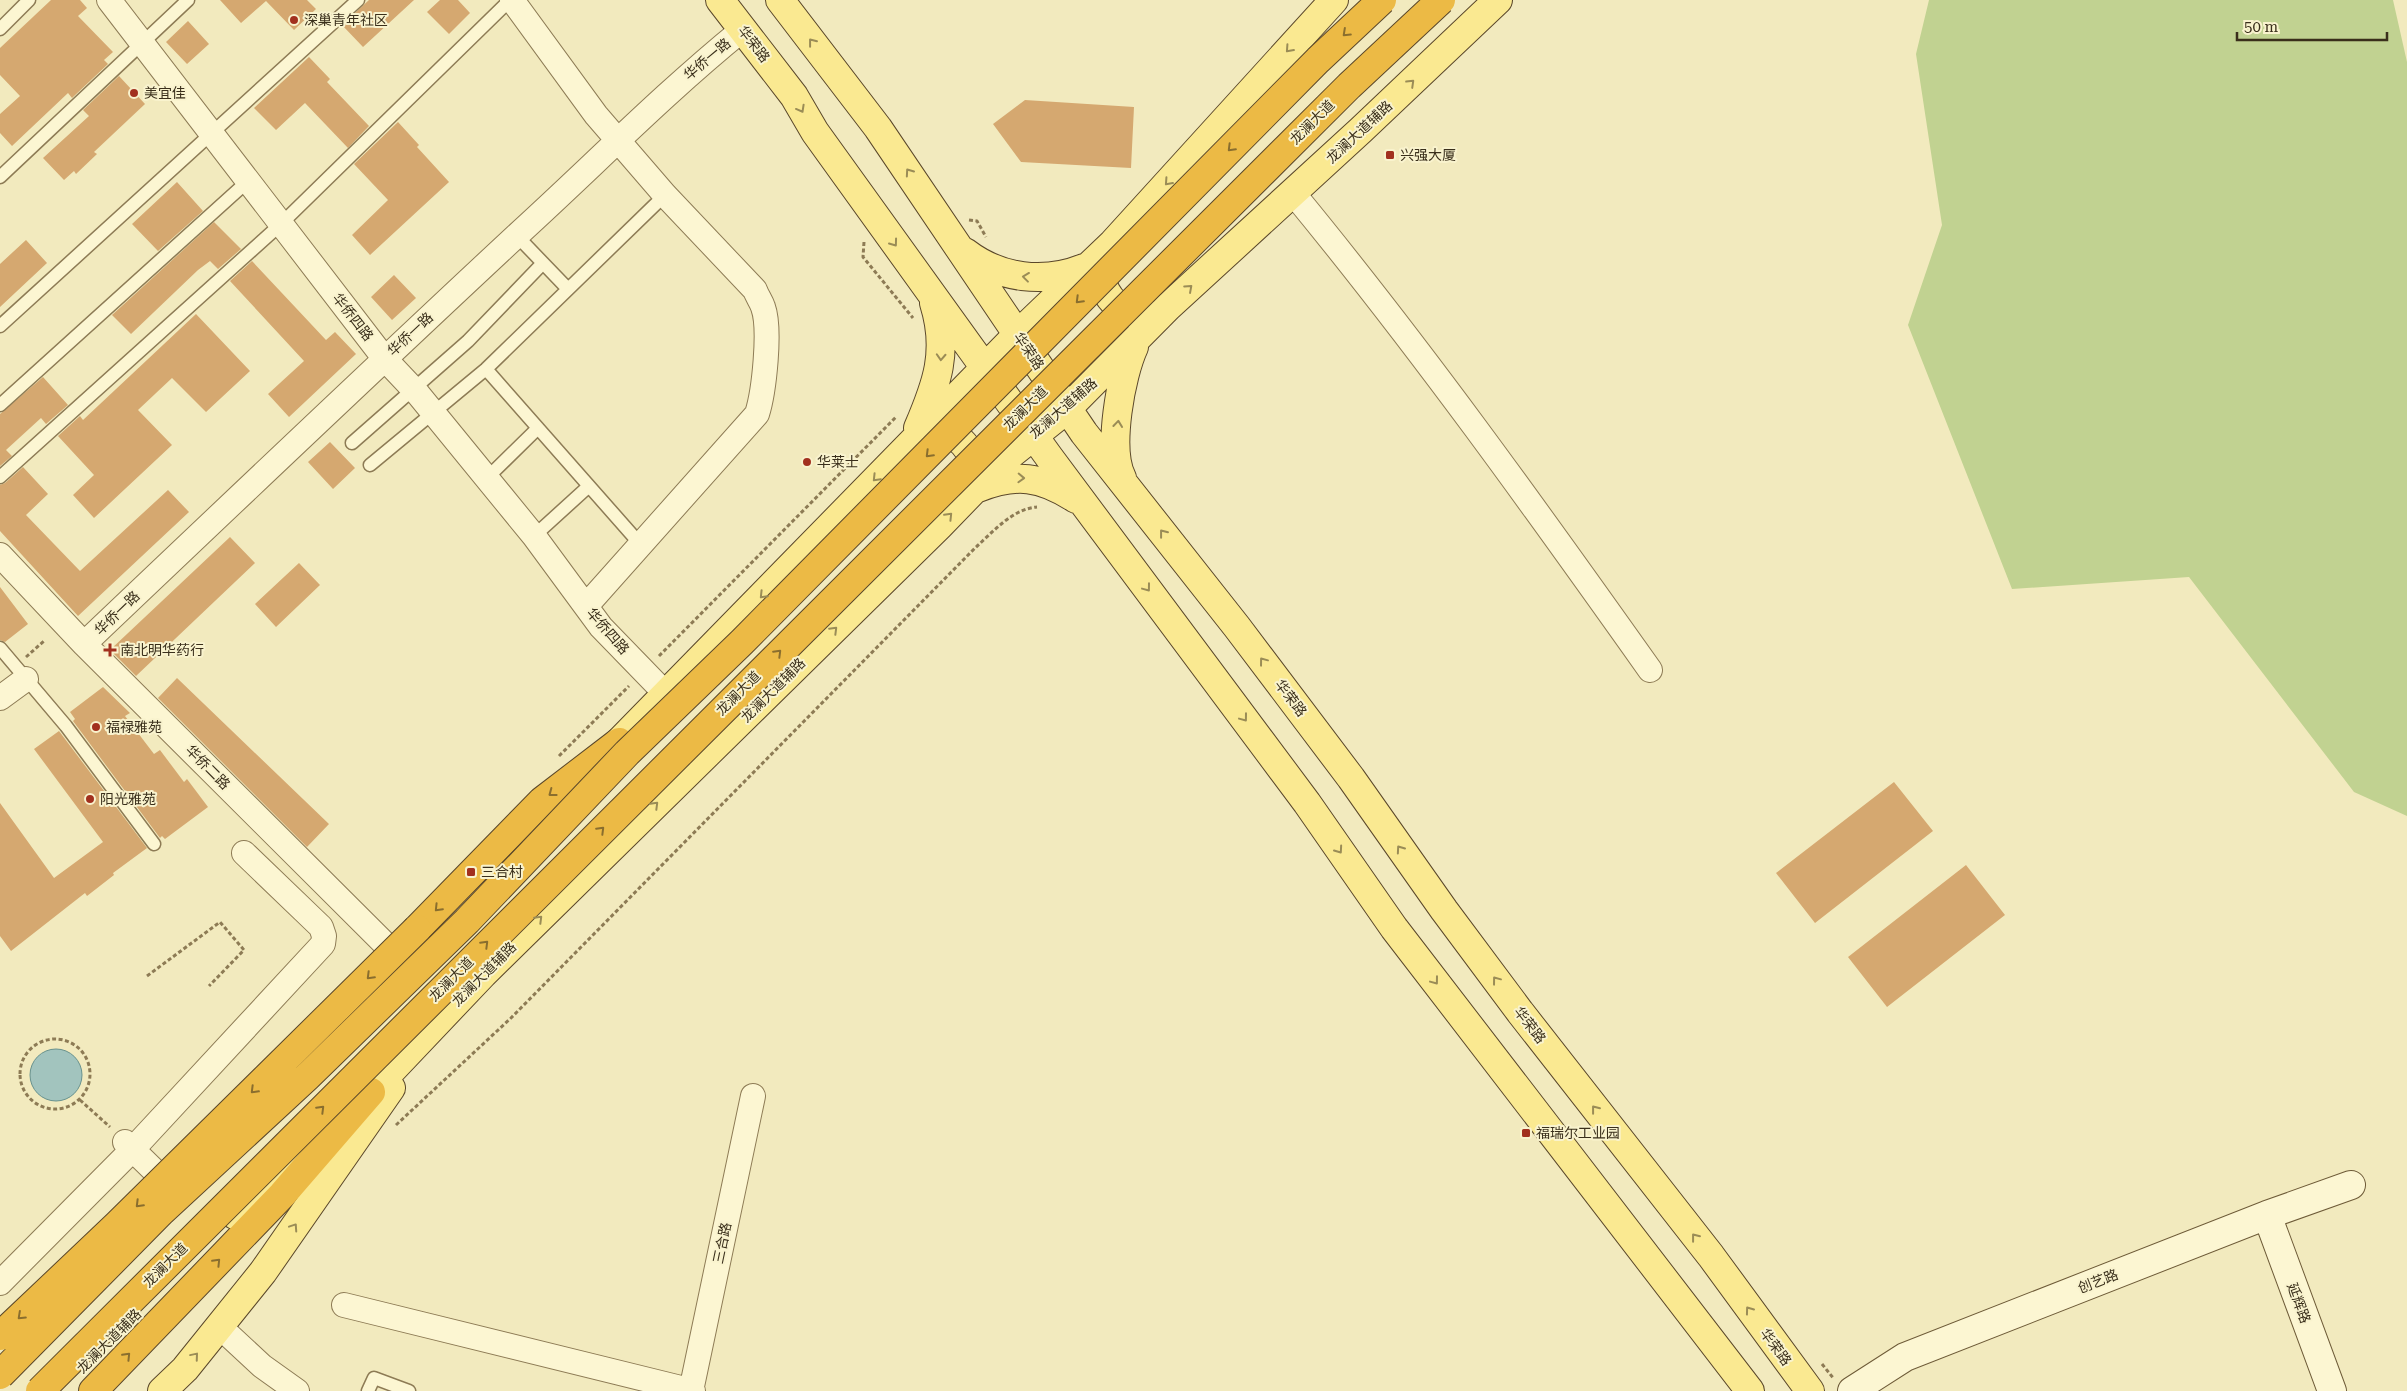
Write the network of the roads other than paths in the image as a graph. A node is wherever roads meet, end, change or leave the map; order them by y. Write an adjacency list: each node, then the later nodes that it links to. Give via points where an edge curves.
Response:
1 (29, 0): 12 (lane)
2 (109, 0): 14 (street, 华侨四路)
3 (188, 0): 14 (lane)
4 (358, 0): 15 (lane)
5 (511, 0): 16 (street); 21 (lane)
6 (720, 0): 13 (main road, 华荣路)
7 (780, 0): 24 (main road, 华荣路, one-way to 7, via 878,128)
8 (1334, 0): 23 (main road, one-way to 23)
9 (1382, 0): 78 (highway, one-way to 78, bridge, via 1318,60 627,754 467,921 307,1077 161,1212)
10 (1441, 0): 80 (highway, 龙澜大道, one-way to 10, bridge, via 1335,99)
11 (1498, 0): 19 (main road, 龙澜大道辅路, one-way to 11)
12 (0, 29)
13 (742, 30): 16 (street, 华侨一路, via 669,91); 28 (main road, 华荣路, one-way to 28, via 794,96 815,132)
14 (142, 43): 15 (street, 华侨四路); 17 (lane)
15 (211, 136): 18 (street, 华侨四路); 30 (lane)
16 (618, 140): 20 (street); 22 (street, 华侨一路)
17 (0, 177)
18 (248, 181): 21 (street, 华侨四路); 37 (lane)
19 (1293, 192): 29 (main road, 龙澜大道辅路, one-way to 19); 58 (street, via 1371,290)
20 (665, 195): 27 (lane); 52 (street, via 754,290 764,308 762,397 757,414 745,429)
21 (280, 224): 33 (street, 华侨四路); 45 (lane)
22 (517, 236): 25 (lane); 33 (street, 华侨一路)
23 (1113, 243): 26 (main road); 29 (main road, via 1102,274 1106,290 1115,304 1127,311 1143,314)
24 (959, 247): 26 (main road, one-way to 24, via 1050,278 1026,278 987,265); 31 (main road, 华荣路)
25 (543, 263): 27 (lane); 36 (lane, via 468,342)
26 (1090, 265): 31 (main road)
27 (568, 289): 35 (lane)
28 (930, 292): 34 (main road, 华荣路); 42 (main road, one-way to 42, via 939,318 940,368)
29 (1168, 307): 32 (main road, 龙澜大道辅路)
30 (0, 326)
31 (1018, 334): 34 (main road); 38 (main road, 华荣路)
32 (1138, 339): 38 (main road, 龙澜大道辅路); 48 (main road, one-way to 32, via 1117,462 1116,438 1122,381)
33 (384, 358): 36 (street, 华侨四路); 55 (street, 华侨一路)
34 (986, 368): 41 (main road, 华荣路); 42 (main road)
35 (486, 369): 39 (lane); 40 (lane)
36 (415, 390): 39 (street, 华侨四路); 43 (lane)
37 (0, 405)
38 (1067, 408): 41 (main road, 龙澜大道辅路); 48 (main road, 华荣路)
39 (433, 413): 44 (lane); 46 (street, 华侨四路)
40 (538, 428): 46 (lane); 47 (lane)
41 (1033, 435): 49 (main road, 龙澜大道辅路); 50 (main road, 华荣路)
42 (915, 438): 49 (main road, via 936,429 953,434 965,444 977,474); 59 (main road, one-way to 59)
43 (352, 443)
44 (370, 465)
45 (0, 477)
46 (487, 478): 51 (street, 华侨四路)
47 (589, 486): 51 (lane); 52 (lane)
48 (1128, 488): 89 (main road, 华荣路, one-way to 48, via 1711,1256 1520,1012 1351,778)
49 (974, 490): 50 (main road, one-way to 50, via 1011,478 1029,478 1063,490); 66 (main road, 龙澜大道辅路, one-way to 49)
50 (1084, 503): 88 (main road, 华荣路, one-way to 88, via 1306,803 1394,928)
51 (534, 536): 54 (street, 华侨四路)
52 (642, 545): 54 (street)
53 (0, 555): 55 (street, 华侨二路)
54 (586, 606): 59 (street, 华侨四路, via 601,627)
55 (84, 644): 65 (street, 华侨二路)
56 (0, 648): 57 (lane)
57 (25, 668): 60 (street); 62 (lane)
58 (1650, 670)
59 (666, 694): 61 (main road)
60 (0, 698)
61 (619, 742): 64 (main road, via 556,831); 77 (highway, one-way to 77, bridge, via 542,801 417,929)
62 (154, 844)
63 (244, 853): 70 (street, via 321,927 323,944)
64 (438, 956): 65 (main road); 66 (main road)
65 (411, 982): 67 (main road); 72 (main road)
66 (469, 989): 67 (main road, 龙澜大道辅路)
67 (438, 1021): 68 (main road, 龙澜大道辅路); 76 (main road, one-way to 67, via 264,1272)
68 (371, 1092): 81 (main road, 龙澜大道辅路, via 297,1155); 82 (highway, one-way to 68, via 282,1195)
69 (753, 1096): 87 (street, 三合路)
70 (129, 1145): 72 (street); 74 (street)
71 (2351, 1185): 73 (street, 创艺路)
72 (185, 1200): 79 (main road)
73 (2267, 1215): 90 (street, 创艺路, via 1905,1358); 91 (street, 延辉路)
74 (0, 1284)
75 (344, 1305): 87 (street)
76 (220, 1327): 83 (main road, one-way to 76); 84 (street, via 262,1366)
77 (0, 1336)
78 (0, 1375)
79 (0, 1384)
80 (40, 1391)
81 (58, 1391)
82 (93, 1391)
83 (162, 1391)
84 (297, 1391)
85 (368, 1391): 86 (lane, via 374,1378)
86 (409, 1391)
87 (692, 1391)
88 (1750, 1391)
89 (1810, 1391)
90 (1852, 1391)
91 (2332, 1391)

